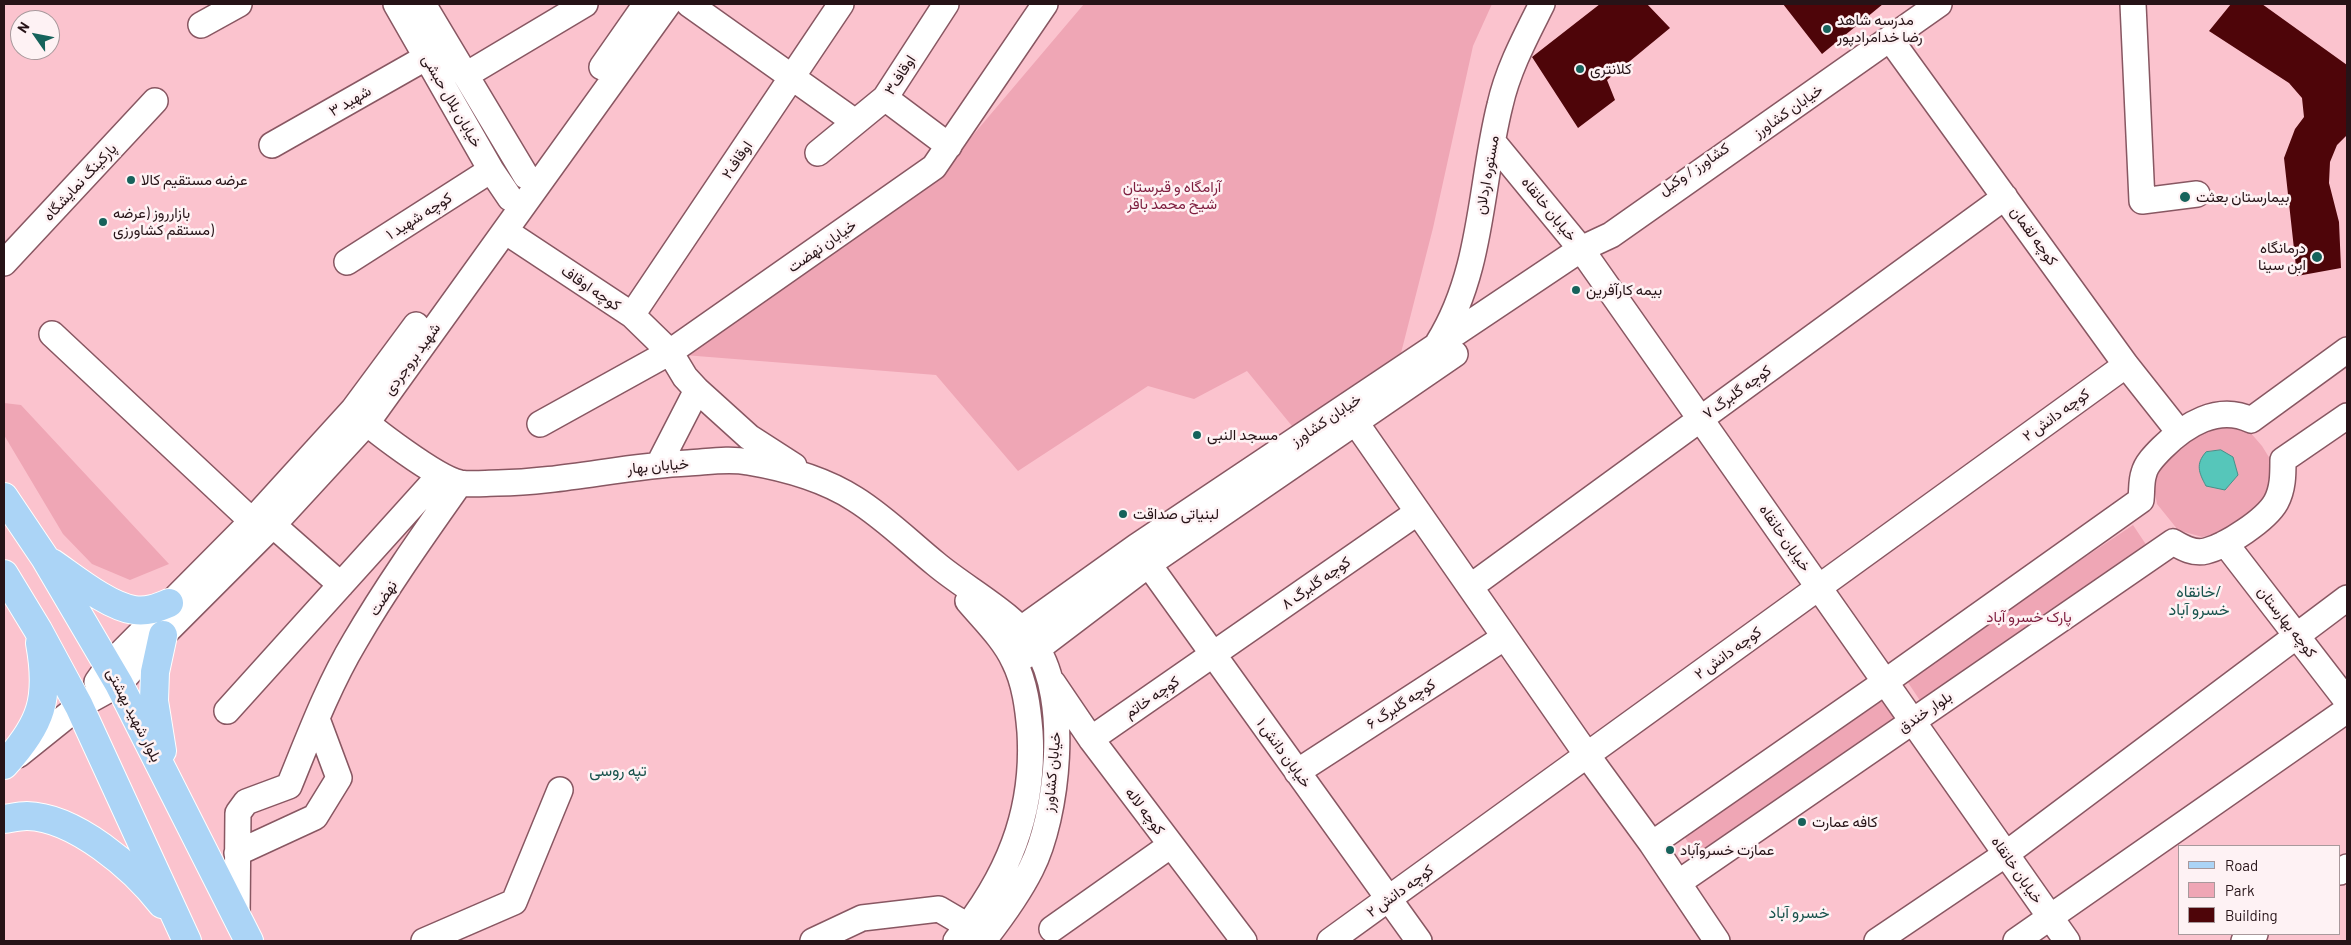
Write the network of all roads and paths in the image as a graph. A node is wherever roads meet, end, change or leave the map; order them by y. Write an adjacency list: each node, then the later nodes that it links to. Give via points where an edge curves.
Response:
1 (239, 4): 15 (street)
2 (396, 4): 17 (street, خیابان بلال حبشی)
3 (423, 4): 18 (street, خیابان بلال حبشی)
4 (585, 4): 18 (street)
5 (646, 4): 28 (street, شهید بروجردی)
6 (668, 4): 32 (street, شهید بروجردی)
7 (689, 4): 19 (street)
8 (841, 4): 19 (street, اوقاف۲)
9 (946, 4): 20 (street, اوقاف۳)
10 (1045, 4): 25 (street, خیابان نهضت)
11 (1542, 4): 23 (street, مستوره اردلان, via 1511,69)
12 (1926, 4): 33 (street, کشاورز / وکیل)
13 (1939, 4): 16 (street, خیابان کشاورز)
14 (2133, 4): 29 (street, via 2142,201)
15 (201, 25)
16 (1890, 38): 30 (street, کوچه لقمان); 33 (street, خیابان کشاورز)
17 (427, 57): 24 (street, شهید ۳); 27 (street, خیابان بلال حبشی)
18 (466, 75): 28 (street, خیابان بلال حبشی)
19 (792, 78): 22 (street); 36 (street, اوقاف۲)
20 (885, 98): 22 (street, اوقاف۳); 25 (street)
21 (156, 101): 35 (street, پارکینگ نمایشگاه)
22 (855, 122): 26 (street, اوقاف۳)
23 (1493, 142): 33 (street, خیابان خانقاه); 37 (street, مستوره اردلان, via 1474,250)
24 (272, 145)
25 (948, 146): 41 (street, خیابان نهضت, via 934,167)
26 (818, 153)
27 (491, 170): 31 (street, خیابان بلال حبشی); 34 (street, کوچه شهید ۱)
28 (526, 176): 31 (street, شهید بروجردی)
29 (2197, 194)
30 (2005, 197): 42 (street, کوچه لقمان); 46 (street, کوچه گلبرگ ۷)
31 (510, 198): 45 (street, شهید بروجردی)
32 (505, 231): 36 (street, کوچه اوقاف); 45 (street, شهید بروجردی)
33 (1584, 252): 37 (street, کشاورز / وکیل, via 1524,286); 39 (street, خیابان کشاورز); 46 (street, خیابان خانقاه); 47 (street, خیابان کشاورز)
34 (347, 262)
35 (4, 263)
36 (632, 315): 41 (street, کوچه اوقاف)
37 (1453, 318): 39 (street, مستوره اردلان)
38 (52, 334): 55 (street)
39 (1435, 347): 57 (street, خیابان کشاورز)
40 (2347, 350): 49 (street, via 2251,420 2240,414 2221,414)
41 (670, 352): 43 (street, کوچه اوقاف); 48 (street, خیابان نهضت)
42 (2126, 365): 49 (street, کوچه لقمان); 62 (street, کوچه دانش ۲)
43 (697, 390): 50 (street); 51 (street, کوچه اوقاف, via 749,437)
44 (2347, 416): 56 (street, via 2283,460 2283,483 2275,503 2247,530)
45 (359, 417): 52 (street); 55 (street, شهید بروجردی)
46 (1700, 419): 61 (street, کوچه گلبرگ ۷); 62 (street, خیابان خانقاه)
47 (1356, 423): 54 (street); 57 (street, خیابان کشاورز)
48 (540, 424)
49 (2179, 432): 74 (street, via 2154,456 2144,472 2141,500)
50 (659, 464): 51 (street, خیابان بهار, via 745,461); 52 (street, خیابان بهار, via 524,482)
51 (812, 477): 69 (street, خیابان بهار, via 854,498 890,525 938,566)
52 (450, 479): 60 (street); 79 (street, نهضت, via 416,546 354,642)
53 (4, 497): 58 (main road, بلوار شهید بهشتی)
54 (1418, 512): 61 (street); 71 (street, کوچه گلبرگ ۸)
55 (262, 523): 60 (street); 64 (street, شهید بروجردی); 67 (street, شهید بروجردی)
56 (2225, 543): 66 (street, کوچه بهارستان); 80 (street, بلوار خندق, via 2205,552 2187,550 2173,542)
57 (1143, 556): 69 (street, خیابان کشاورز); 70 (street, خیابان کشاورز); 71 (street, خیابان دانش ۱)
58 (45, 558): 64 (main road, via 119,605 135,610 152,610); 72 (main road, بلوار شهید بهشتی)
59 (4, 574): 65 (main road)
60 (340, 585): 78 (street)
61 (1470, 587): 68 (street)
62 (1819, 587): 74 (street, خیابان خانقاه); 82 (street, کوچه دانش ۲)
63 (2347, 598): 66 (street)
64 (169, 603): 72 (street, شهید بروجردی)
65 (38, 630): 76 (main road); 83 (main road, via 44,668 44,693 38,719 21,747)
66 (2297, 634): 75 (street, کوچه بهارستان); 91 (street)
67 (163, 636): 72 (street, شهید بروجردی); 85 (main road, via 155,672 154,701)
68 (1504, 637): 82 (street); 84 (street, کوچه گلبرگ ۶)
69 (1013, 644): 70 (street, خیابان کشاورز); 97 (street, خیابان کشاورز, via 1028,703 1031,756 1027,802 1014,847)
70 (1037, 649): 73 (street, خیابان کشاورز)
71 (1214, 655): 81 (street, کوچه خاتم); 84 (street, خیابان دانش ۱)
72 (114, 674): 76 (street); 85 (main road, بلوار شهید بهشتی)
73 (1050, 679): 81 (street, کوچه لاله); 97 (street, خیابان کشاورز, via 1056,722 1056,757 1045,836 1013,902)
74 (1886, 682): 80 (street, خیابان خانقاه); 88 (street)
75 (2347, 701)
76 (79, 706): 83 (street); 98 (main road)
77 (2347, 710): 94 (street)
78 (227, 711)
79 (317, 719): 90 (street, نهضت, via 289,786 246,802 238,813); 90 (street, via 338,778 330,794 315,817)
80 (1912, 720): 91 (street, خیابان خانقاه); 92 (street, بلوار خندق)
81 (1091, 739): 89 (street, کوچه لاله)
82 (1587, 755): 88 (street); 93 (street, کوچه دانش ۲)
83 (4, 765)
84 (1298, 772): 93 (street, خیابان دانش ۱)
85 (170, 784): 95 (main road, بلوار شهید بهشتی)
86 (560, 790): 99 (street, via 514,902)
87 (4, 819): 98 (main road, via 26,816 52,820 86,838 124,864 154,894)
88 (1652, 844): 92 (street)
89 (1171, 845): 96 (street); 101 (street, کوچه لاله)
90 (237, 853): 95 (street, نهضت)
91 (2006, 854): 94 (street, خیابان خانقاه); 105 (street)
92 (1678, 883): 104 (street)
93 (1389, 899): 102 (street, کوچه دانش ۲); 103 (street, خیابان دانش ۱)
94 (2050, 916): 106 (street); 107 (street, خیابان خانقاه)
95 (243, 929)
96 (1052, 929)
97 (969, 936): 100 (street, via 939,909 862,918)
98 (186, 937)
99 (424, 941)
100 (813, 941)
101 (1244, 941)
102 (1330, 941)
103 (1419, 941)
104 (1717, 941)
105 (1877, 941)
106 (2016, 941)
107 (2067, 941)

